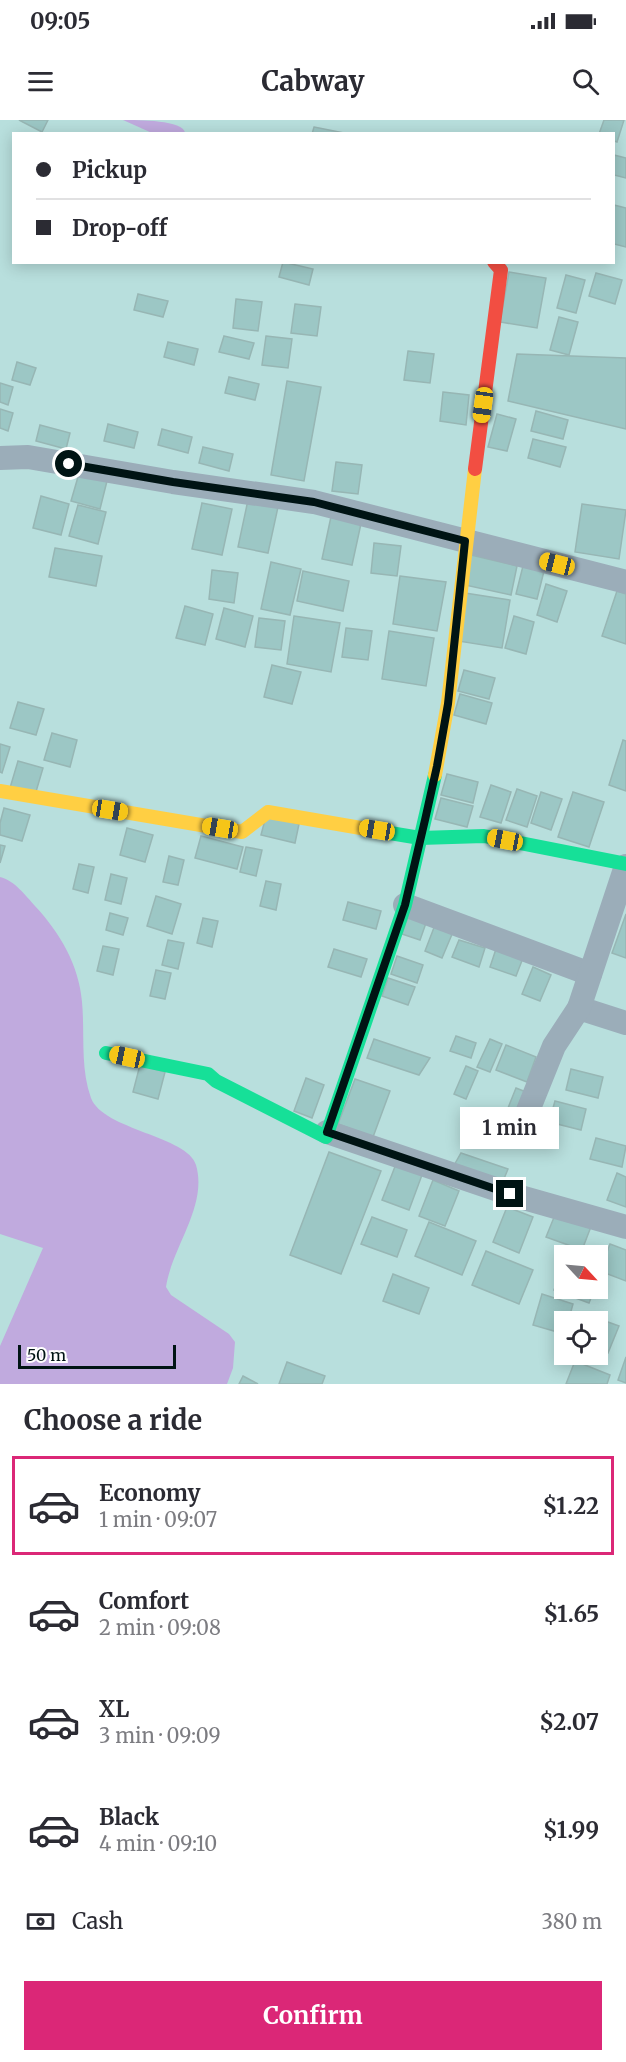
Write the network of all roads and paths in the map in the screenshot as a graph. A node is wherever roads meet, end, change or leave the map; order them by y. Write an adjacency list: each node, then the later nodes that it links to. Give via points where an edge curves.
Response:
1 (496, 264): 3 (street, via 501,270)
2 (0, 458): 3 (street, via 28,457 314,502)
3 (465, 541): 4 (street); 6 (street, via 448,704)
4 (626, 582)
5 (0, 791): 6 (street, via 242,832 268,812)
6 (420, 838): 7 (street, via 484,836); 8 (street)
7 (626, 865): 9 (street)
8 (405, 905): 9 (street); 14 (street)
9 (590, 974): 10 (street)
10 (579, 1008): 11 (street); 13 (street, via 554,1046)
11 (626, 1023)
12 (106, 1053): 14 (street, via 208,1074 326,1137)
13 (521, 1128)
14 (327, 1132): 15 (street, via 510,1194)
15 (626, 1227)

